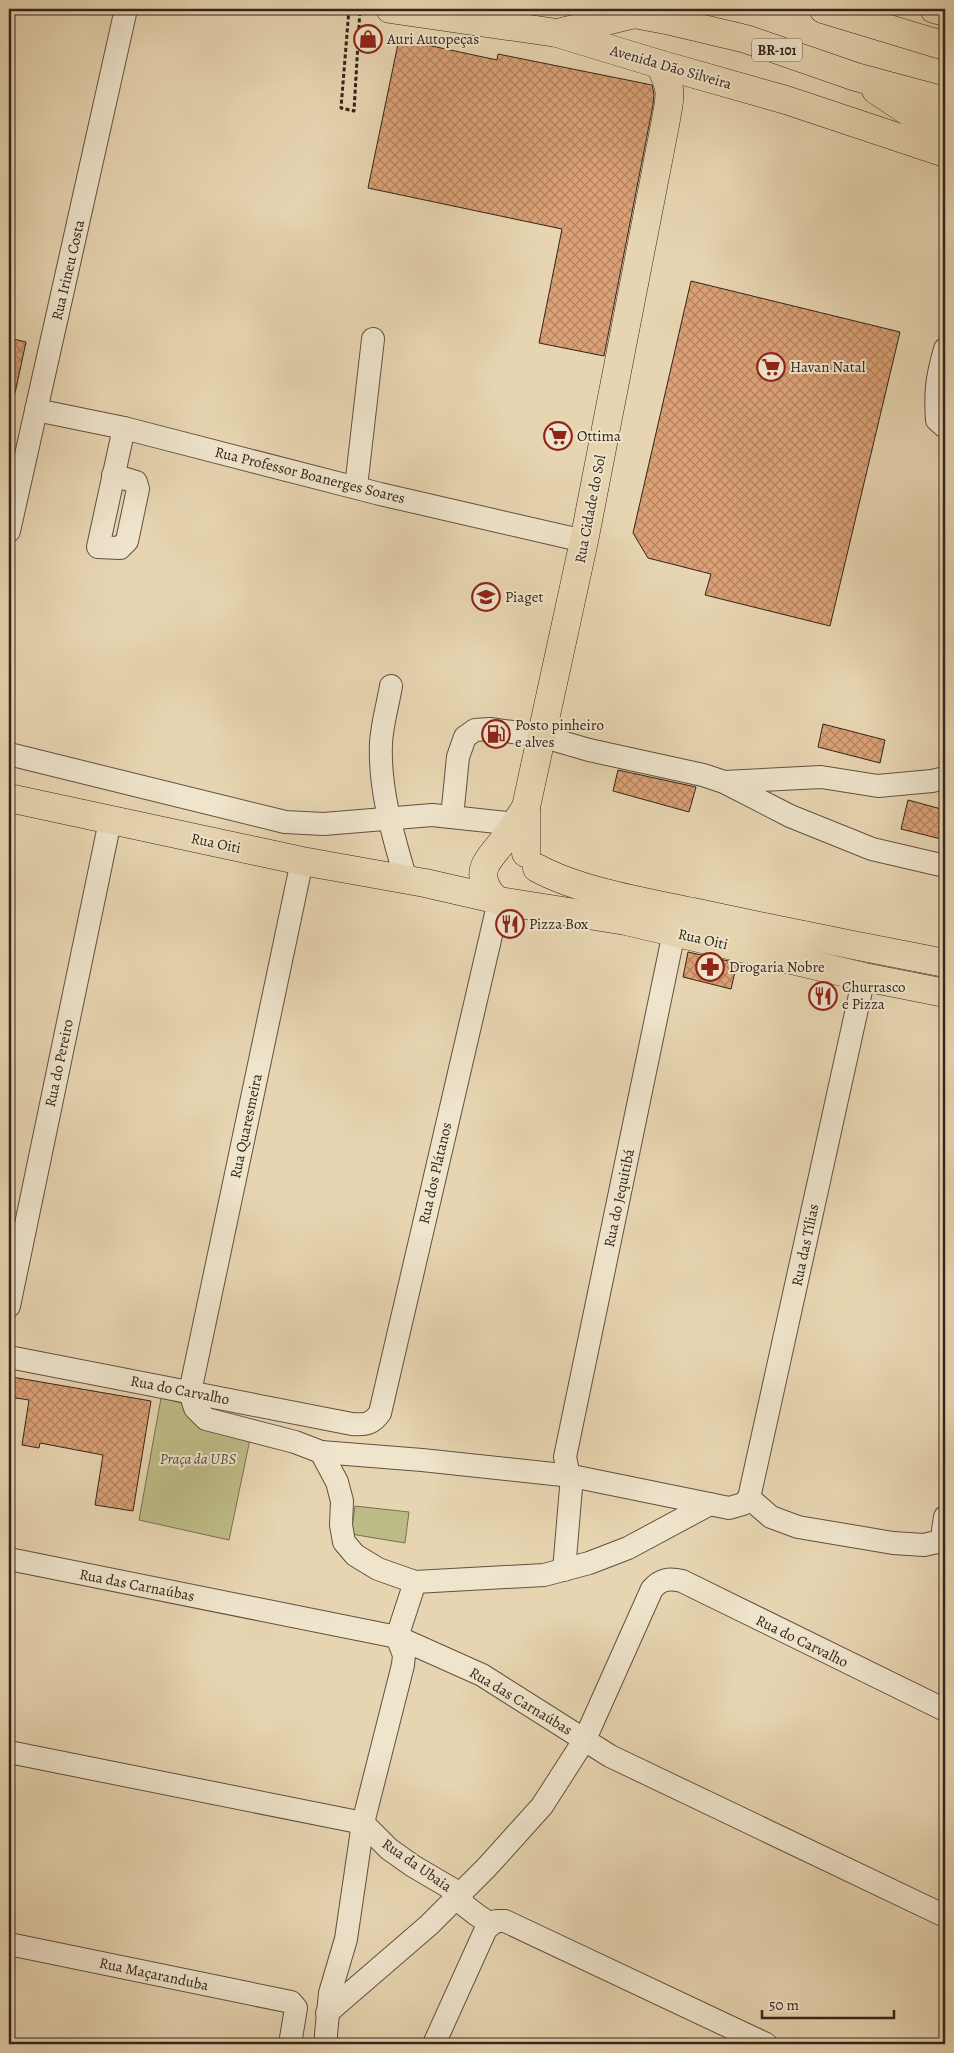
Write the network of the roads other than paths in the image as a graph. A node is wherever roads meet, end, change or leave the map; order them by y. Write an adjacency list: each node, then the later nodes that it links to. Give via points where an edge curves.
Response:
1 (126, 9): 17 (street, Rua Irineu Costa)
2 (390, 9): 8 (main road, Avenida Dão Silveira)
3 (607, 9): 7 (main road, BR-101)
4 (823, 9): 9 (main road)
5 (934, 9): 6 (main road)
6 (945, 12)
7 (636, 14): 8 (main road); 11 (main road, BR-101, via 746,39)
8 (557, 32): 10 (main road, Avenida Dão Silveira)
9 (945, 46)
10 (659, 64): 14 (main road, Avenida Dão Silveira, via 786,100); 23 (main road, Rua Cidade do Sol, via 670,92)
11 (856, 77): 12 (main road, BR-101); 13 (main road, via 912,114)
12 (945, 101)
13 (945, 129)
14 (945, 153)
15 (373, 339): 21 (street)
16 (945, 349): 19 (street, via 936,392 938,420)
17 (36, 410): 18 (street, Rua Professor Boanerges Soares); 22 (street, Rua Irineu Costa)
18 (124, 428): 20 (street); 21 (street, Rua Professor Boanerges Soares)
19 (945, 428)
20 (113, 476)
21 (356, 487): 23 (street, Rua Professor Boanerges Soares)
22 (9, 530)
23 (584, 541): 25 (main road, Rua Cidade do Sol)
24 (391, 686): 33 (street, via 381,742)
25 (541, 736): 28 (street); 31 (main road, Rua Cidade do Sol); 32 (street, via 490,729 475,730 465,737 458,757)
26 (9, 754): 30 (street)
27 (945, 778): 28 (street, via 878,786 821,776)
28 (724, 782): 39 (street, via 790,816 872,849)
29 (9, 798): 34 (main road, Rua Oiti)
30 (247, 814): 33 (street, via 285,822 324,824); 35 (street)
31 (520, 815): 32 (street); 37 (main road, Rua Cidade do Sol); 38 (main road, Rua Cidade do Sol)
32 (452, 817): 33 (street)
33 (389, 818): 40 (street)
34 (110, 820): 35 (main road, Rua Oiti); 46 (street, Rua do Pereiro)
35 (234, 846): 36 (main road, Rua Oiti)
36 (302, 861): 40 (main road, Rua Oiti); 48 (street, Rua Quaresmeira)
37 (488, 861): 38 (main road, via 502,850 514,849); 40 (main road, Rua Oiti); 41 (main road, via 484,878 486,886)
38 (531, 861): 41 (main road, via 537,883 530,896); 43 (main road, Rua Oiti, via 565,881 655,903)
39 (945, 866)
40 (415, 882): 41 (main road, Rua Oiti)
41 (504, 901): 42 (main road, Rua Oiti); 49 (street, Rua dos Plátanos, via 380,1413 366,1425)
42 (674, 932): 44 (main road, Rua Oiti); 51 (street, Rua do Jequitibá, via 565,1457)
43 (945, 963)
44 (864, 977): 45 (main road, Rua Oiti); 52 (street, Rua das Tílias)
45 (945, 993)
46 (9, 1306)
47 (9, 1358): 48 (street, Rua do Carvalho)
48 (190, 1392): 49 (street, Rua do Carvalho); 50 (street, via 195,1408 206,1419)
49 (352, 1424)
50 (321, 1452): 51 (street); 57 (street, via 337,1482 342,1500 344,1542 354,1555 378,1569)
51 (569, 1470): 53 (street); 56 (street, Rua do Jequitibá)
52 (743, 1502): 53 (street, via 729,1508); 54 (street, via 798,1527 893,1543 924,1545)
53 (710, 1504): 56 (street, via 628,1548)
54 (945, 1532)
55 (9, 1559): 58 (street, Rua das Carnaúbas)
56 (564, 1570): 57 (street, via 544,1576)
57 (415, 1582): 58 (street)
58 (397, 1638): 60 (street, Rua das Carnaúbas, via 482,1675); 62 (street, via 404,1656 403,1665)
59 (945, 1710): 60 (street, Rua do Carvalho, via 682,1581 671,1579 658,1583 652,1589)
60 (585, 1739): 63 (street, via 542,1806); 64 (street, Rua das Carnaúbas, via 610,1756)
61 (9, 1752): 62 (street)
62 (363, 1824): 63 (street, Rua da Ubaia, via 389,1849); 68 (street, via 346,1939 335,1972)
63 (459, 1893): 65 (street, Rua da Ubaia, via 464,1904); 68 (street)
64 (945, 1916)
65 (491, 1924): 70 (street); 71 (street, via 505,1921)
66 (9, 1944): 67 (street, Rua Maçaranduba, via 291,2002)
67 (296, 2012): 68 (street, Rua Maçaranduba); 69 (street)
68 (330, 2034)
69 (290, 2044)
70 (434, 2044)
71 (766, 2044)

